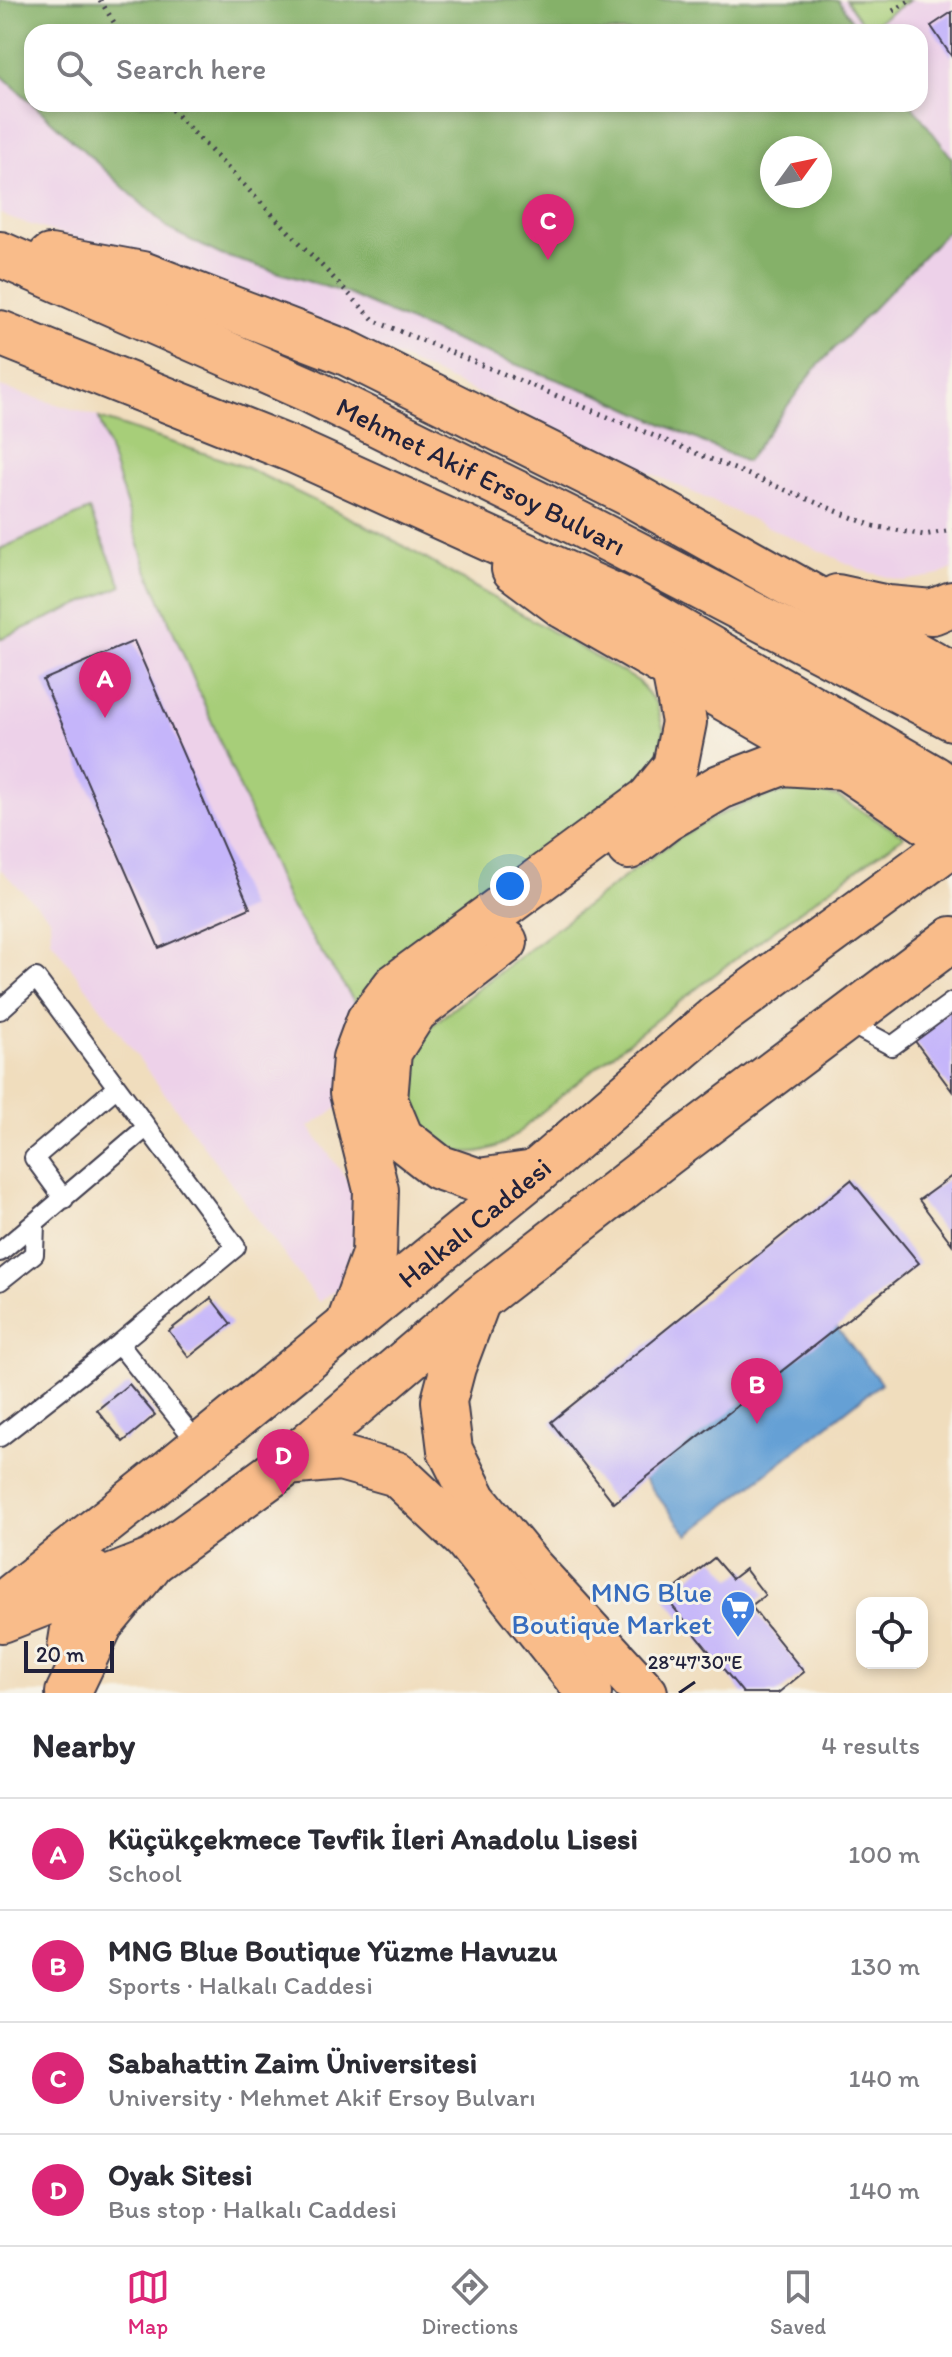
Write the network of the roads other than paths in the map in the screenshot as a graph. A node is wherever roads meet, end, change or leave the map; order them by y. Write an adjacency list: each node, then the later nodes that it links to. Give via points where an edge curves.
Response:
1 (0, 251): 4 (main road, via 142,274 347,353 630,494); 8 (main road, Mehmet Akif Ersoy Bulvarı, via 309,390)
2 (0, 333): 3 (main road, Mehmet Akif Ersoy Bulvarı, via 293,450)
3 (455, 523): 6 (main road, via 565,607); 10 (main road, Mehmet Akif Ersoy Bulvarı, via 633,604)
4 (800, 589): 5 (main road, via 888,608 932,612); 7 (main road)
5 (952, 604)
6 (674, 670): 9 (main road); 24 (main road, via 684,722 675,767 649,799 395,986 369,1020 355,1058 352,1093 376,1190 374,1254)
7 (952, 675)
8 (952, 718)
9 (845, 767): 11 (main road); 18 (main road, via 782,763 720,787 666,819 415,1011 389,1052 385,1100 401,1138 438,1167 479,1181)
10 (952, 791)
11 (945, 848): 18 (main road, Halkalı Caddesi, via 719,1015)
12 (952, 939): 15 (main road)
13 (952, 1002): 15 (lane, via 892,1046)
14 (0, 1010): 16 (lane, via 36,978)
15 (843, 1020): 23 (main road)
16 (117, 1087): 17 (lane); 19 (lane, via 34,1158)
17 (147, 1127): 19 (lane); 25 (lane, via 236,1247)
18 (535, 1173): 24 (main road, Halkalı Caddesi)
19 (64, 1199): 20 (lane)
20 (35, 1223): 21 (lane); 22 (lane, via 34,1254)
21 (0, 1252)
22 (0, 1281)
23 (478, 1300): 28 (main road); 36 (main road, via 444,1401 450,1450 475,1500)
24 (348, 1327): 27 (main road, Halkalı Caddesi)
25 (119, 1344): 26 (lane); 27 (lane)
26 (0, 1437)
27 (200, 1446): 29 (main road, Halkalı Caddesi)
28 (287, 1463): 30 (main road); 35 (main road, via 340,1458 397,1474 466,1539)
29 (149, 1488): 31 (main road); 32 (main road, Halkalı Caddesi)
30 (153, 1561): 31 (main road); 34 (main road, via 101,1624)
31 (79, 1592): 32 (main road); 33 (main road)
32 (4, 1615): 33 (main road, via 48,1619)
33 (70, 1648): 34 (main road)
34 (67, 1693)
35 (589, 1693)
36 (645, 1693)

